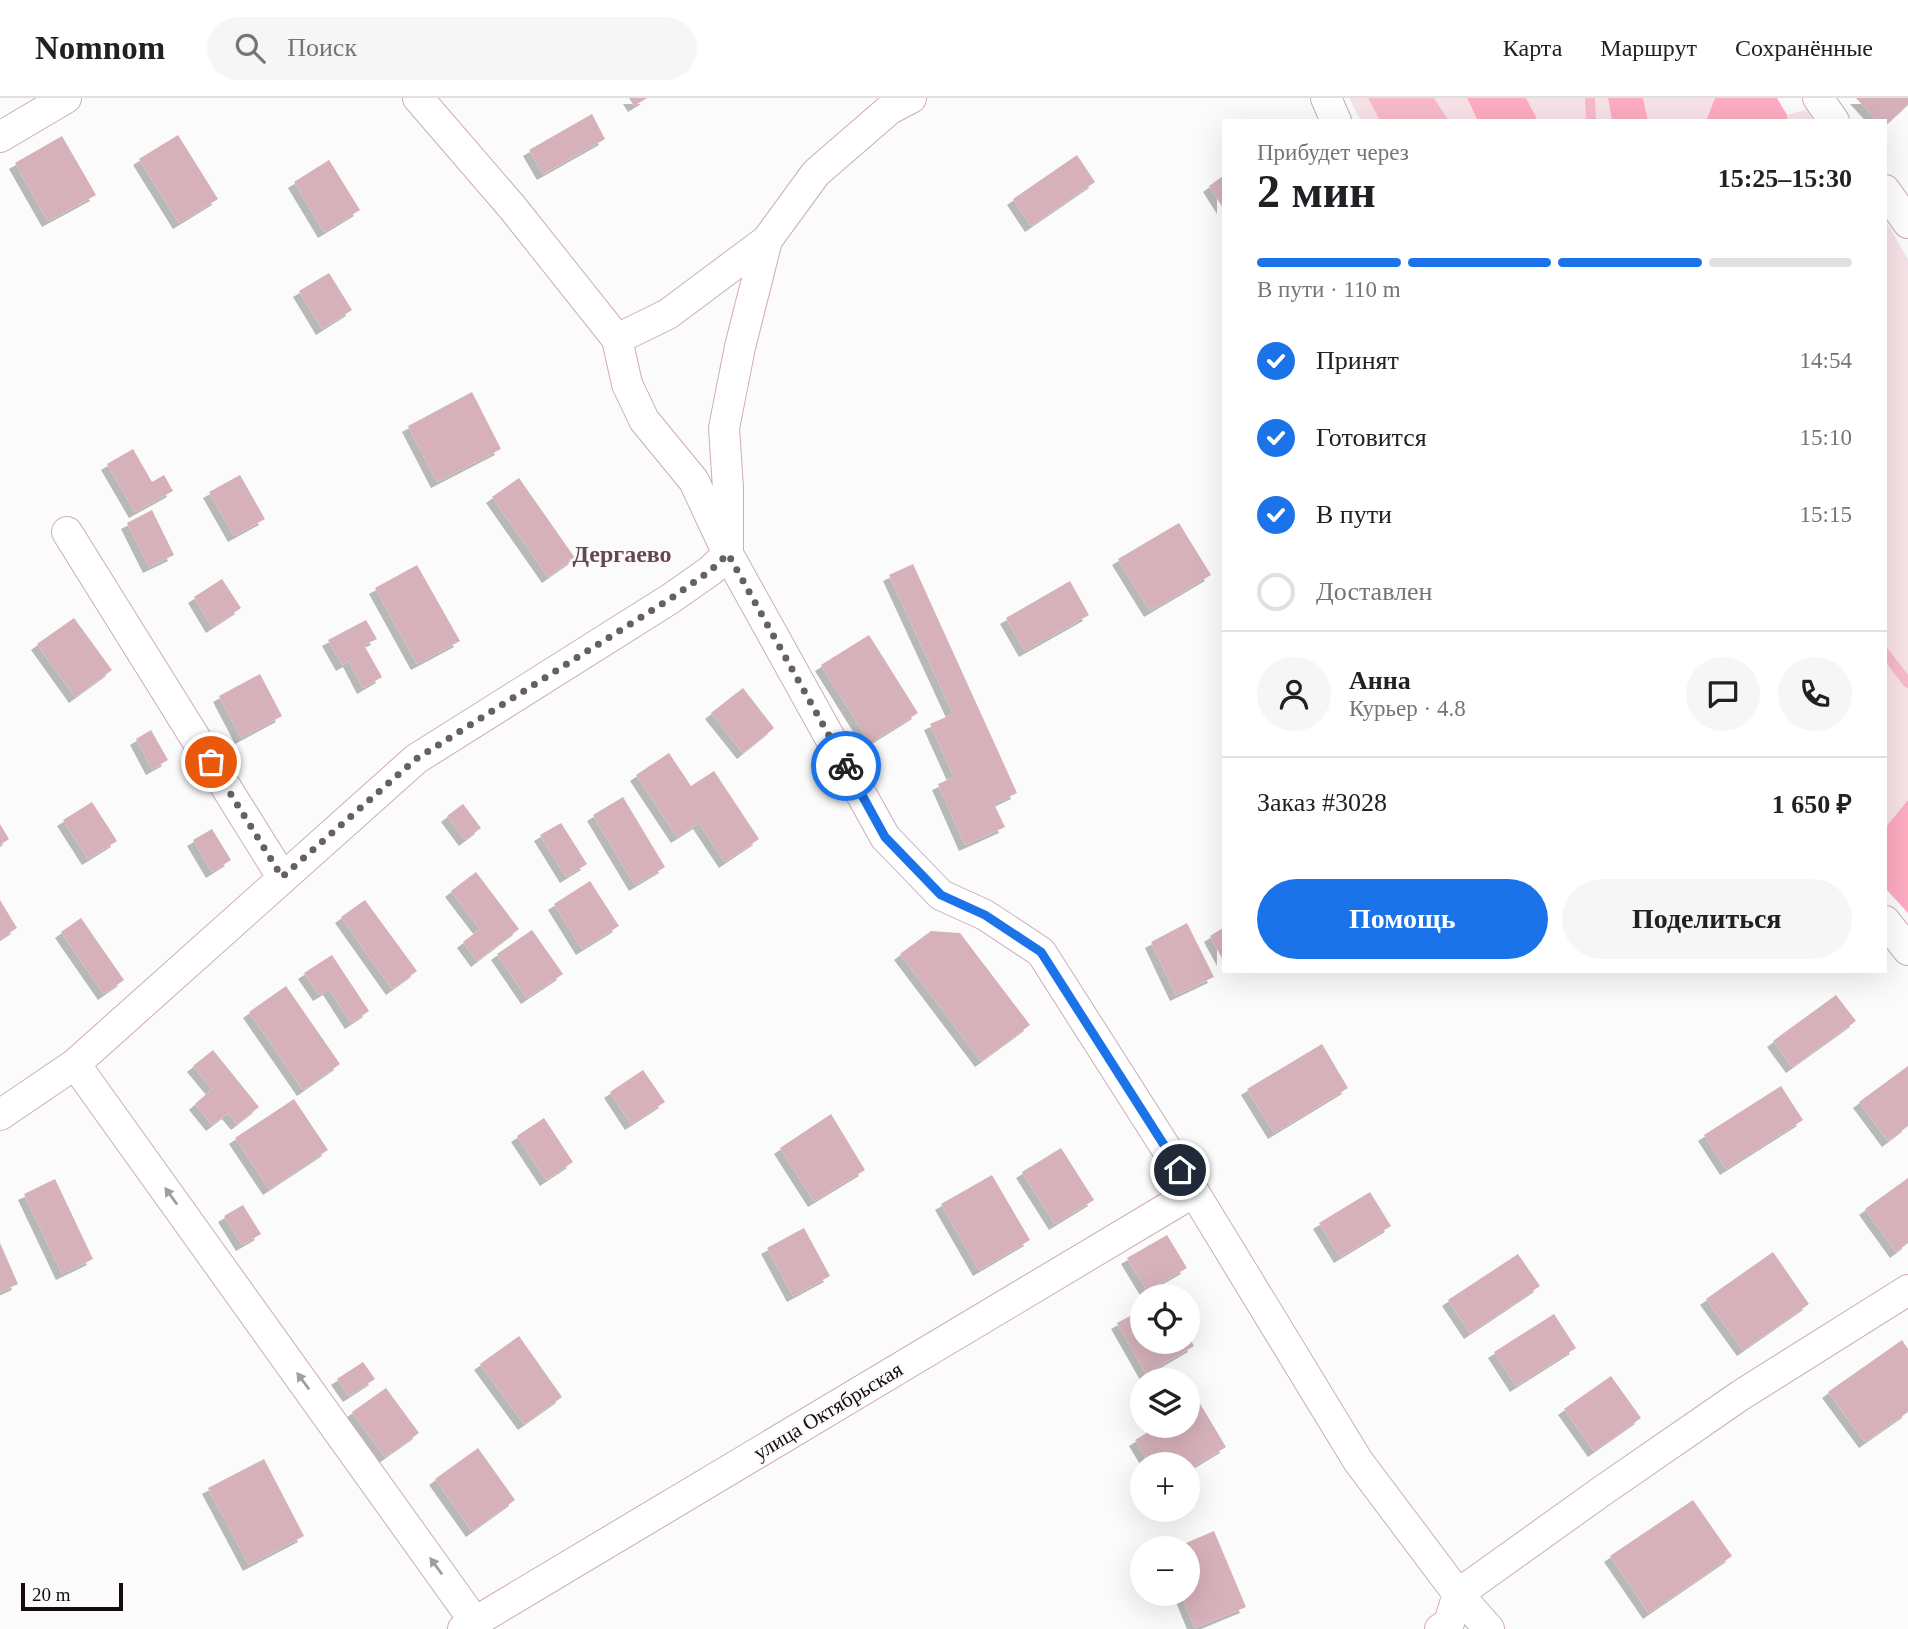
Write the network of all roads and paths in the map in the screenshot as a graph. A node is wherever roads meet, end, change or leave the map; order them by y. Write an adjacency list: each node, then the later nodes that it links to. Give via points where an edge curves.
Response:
1 (66, 98): 8 (street)
2 (418, 98): 12 (street)
3 (911, 98): 11 (street, via 890,109 816,173)
4 (1326, 98): 6 (street)
5 (1818, 98): 7 (street)
6 (1335, 119)
7 (1833, 119)
8 (0, 137)
9 (1887, 193): 10 (street)
10 (1908, 223)
11 (767, 240): 12 (street, via 668,314); 14 (street, via 724,428)
12 (617, 339): 14 (street, via 627,384 643,420 694,481)
13 (67, 532): 15 (street)
14 (728, 554): 15 (street, via 670,599 416,759); 20 (street, via 885,837 941,895 985,915 1041,952)
15 (282, 877): 18 (street)
16 (1887, 924): 17 (street)
17 (1908, 950)
18 (75, 1064): 19 (street); 23 (street, one-way to 18)
19 (0, 1115)
20 (1194, 1192): 22 (street, via 1358,1461); 23 (street, улица Октябрьская)
21 (1908, 1290): 22 (street, via 1741,1395)
22 (1458, 1594): 24 (street, via 1449,1623); 25 (street)
23 (469, 1625)
24 (1440, 1629)
25 (1489, 1629)

